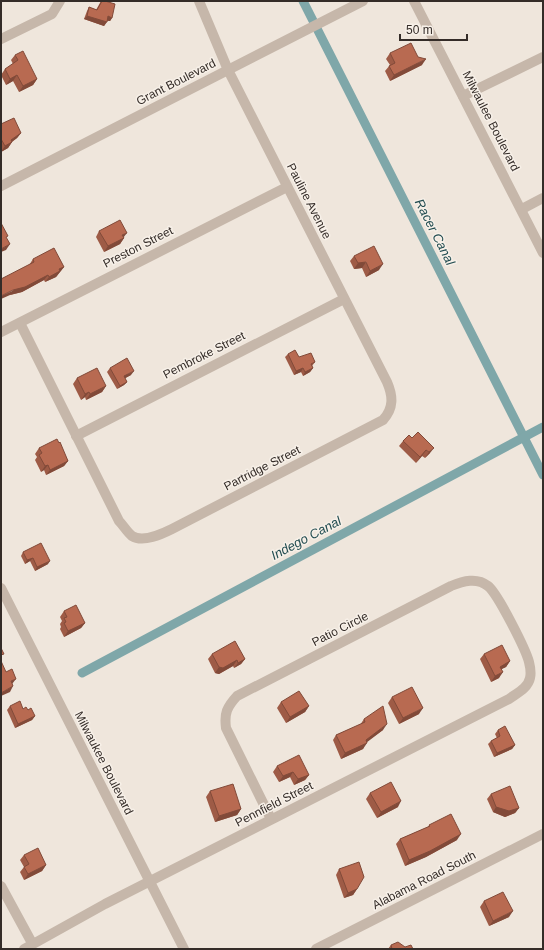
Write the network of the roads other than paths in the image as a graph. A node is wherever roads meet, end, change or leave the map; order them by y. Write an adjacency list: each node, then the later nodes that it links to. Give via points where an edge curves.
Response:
1 (60, 1): 5 (street, via 52,14)
2 (199, 1): 7 (street, Pauline Avenue)
3 (363, 1): 7 (street, Grant Boulevard)
4 (414, 1): 8 (street, Milwaulee Boulevard)
5 (1, 39)
6 (543, 57): 8 (street)
7 (228, 70): 9 (street, Grant Boulevard); 10 (street, Pauline Avenue)
8 (464, 96): 12 (street, Milwaulee Boulevard)
9 (1, 186)
10 (287, 187): 14 (street, Pauline Avenue); 15 (street, Preston Street)
11 (543, 198): 12 (street)
12 (522, 209): 13 (street, Milwaulee Boulevard)
13 (543, 253)
14 (344, 299): 17 (street, Pauline Avenue, via 392,393); 18 (street, Pembroke Street)
15 (20, 323): 16 (street, Preston Street); 18 (street)
16 (1, 332)
17 (390, 412): 18 (street, Partridge Street, via 383,420 172,529 141,539 132,536 119,521)
18 (76, 436)
19 (1, 588): 23 (street, Milwaukee Boulevard)
20 (530, 678): 21 (street, Pennfield Street, via 526,687 509,699); 21 (street, Patio Circle, via 529,662 494,594 488,586 475,580 463,581 440,591 255,686 237,696 228,707 225,716 226,728)
21 (272, 819): 23 (street, Pennfield Street)
22 (543, 834): 27 (street, Alabama Road South)
23 (150, 882): 25 (street, Pennfield Street); 26 (street, Milwaukee Boulevard)
24 (1, 886): 25 (street)
25 (28, 946)
26 (184, 949)
27 (316, 949)

